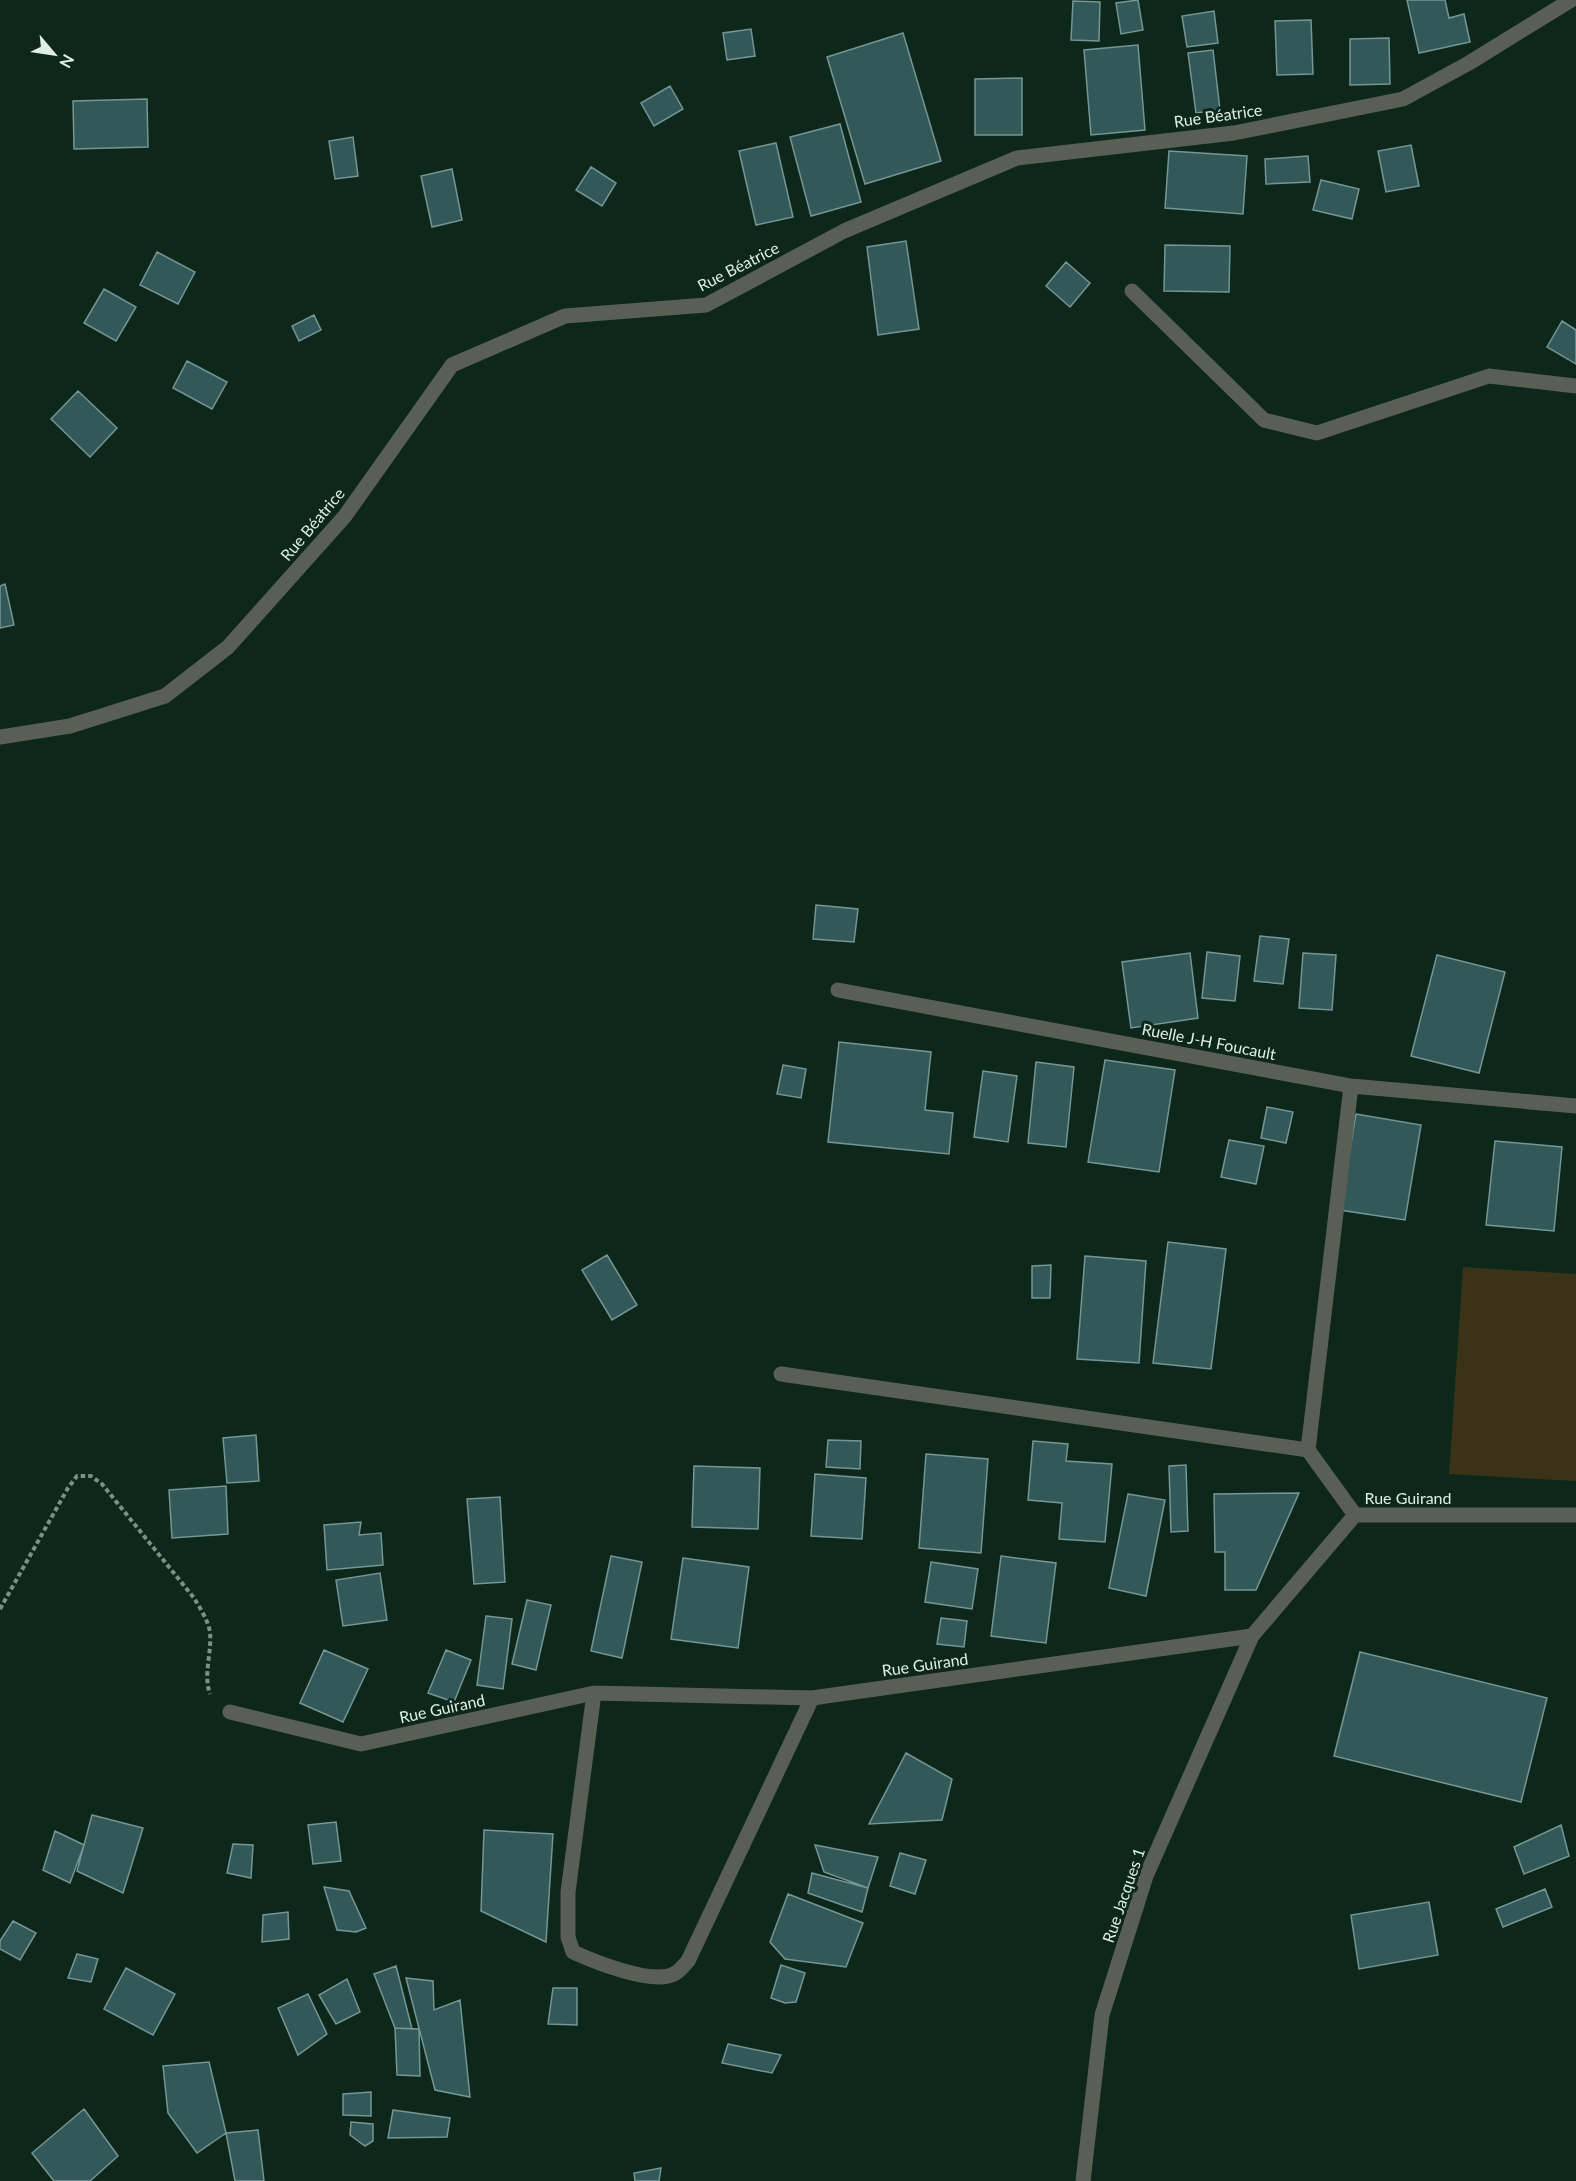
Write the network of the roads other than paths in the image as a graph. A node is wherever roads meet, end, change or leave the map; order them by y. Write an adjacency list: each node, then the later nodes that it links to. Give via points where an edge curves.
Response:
1 (1571, 0): 4 (street, Rue Béatrice, via 1403,99 1234,133 1017,158 844,231 706,305 565,316 452,365 345,516 228,647 165,696 70,726)
2 (1132, 291): 3 (street, via 1264,420 1317,434 1489,376)
3 (1576, 386)
4 (0, 737)
5 (838, 990): 6 (street, Ruelle J-H Foucault)
6 (1351, 1086): 7 (street, Ruelle J-H Foucault); 9 (street)
7 (1576, 1106)
8 (781, 1374): 9 (street)
9 (1308, 1450): 10 (street)
10 (1355, 1515): 11 (street, Rue Guirand); 12 (street, Rue Guirand)
11 (1576, 1515)
12 (1252, 1636): 14 (street, Rue Guirand); 16 (street, Rue Jacques 1, via 1146,1876 1102,2015)
13 (594, 1693): 14 (street, Rue Guirand); 14 (street, via 568,1892 568,1937 573,1952 598,1964 652,1978 675,1974 688,1961); 15 (street, Rue Guirand, via 361,1744)
14 (812, 1698)
15 (230, 1712)
16 (1083, 2181)

